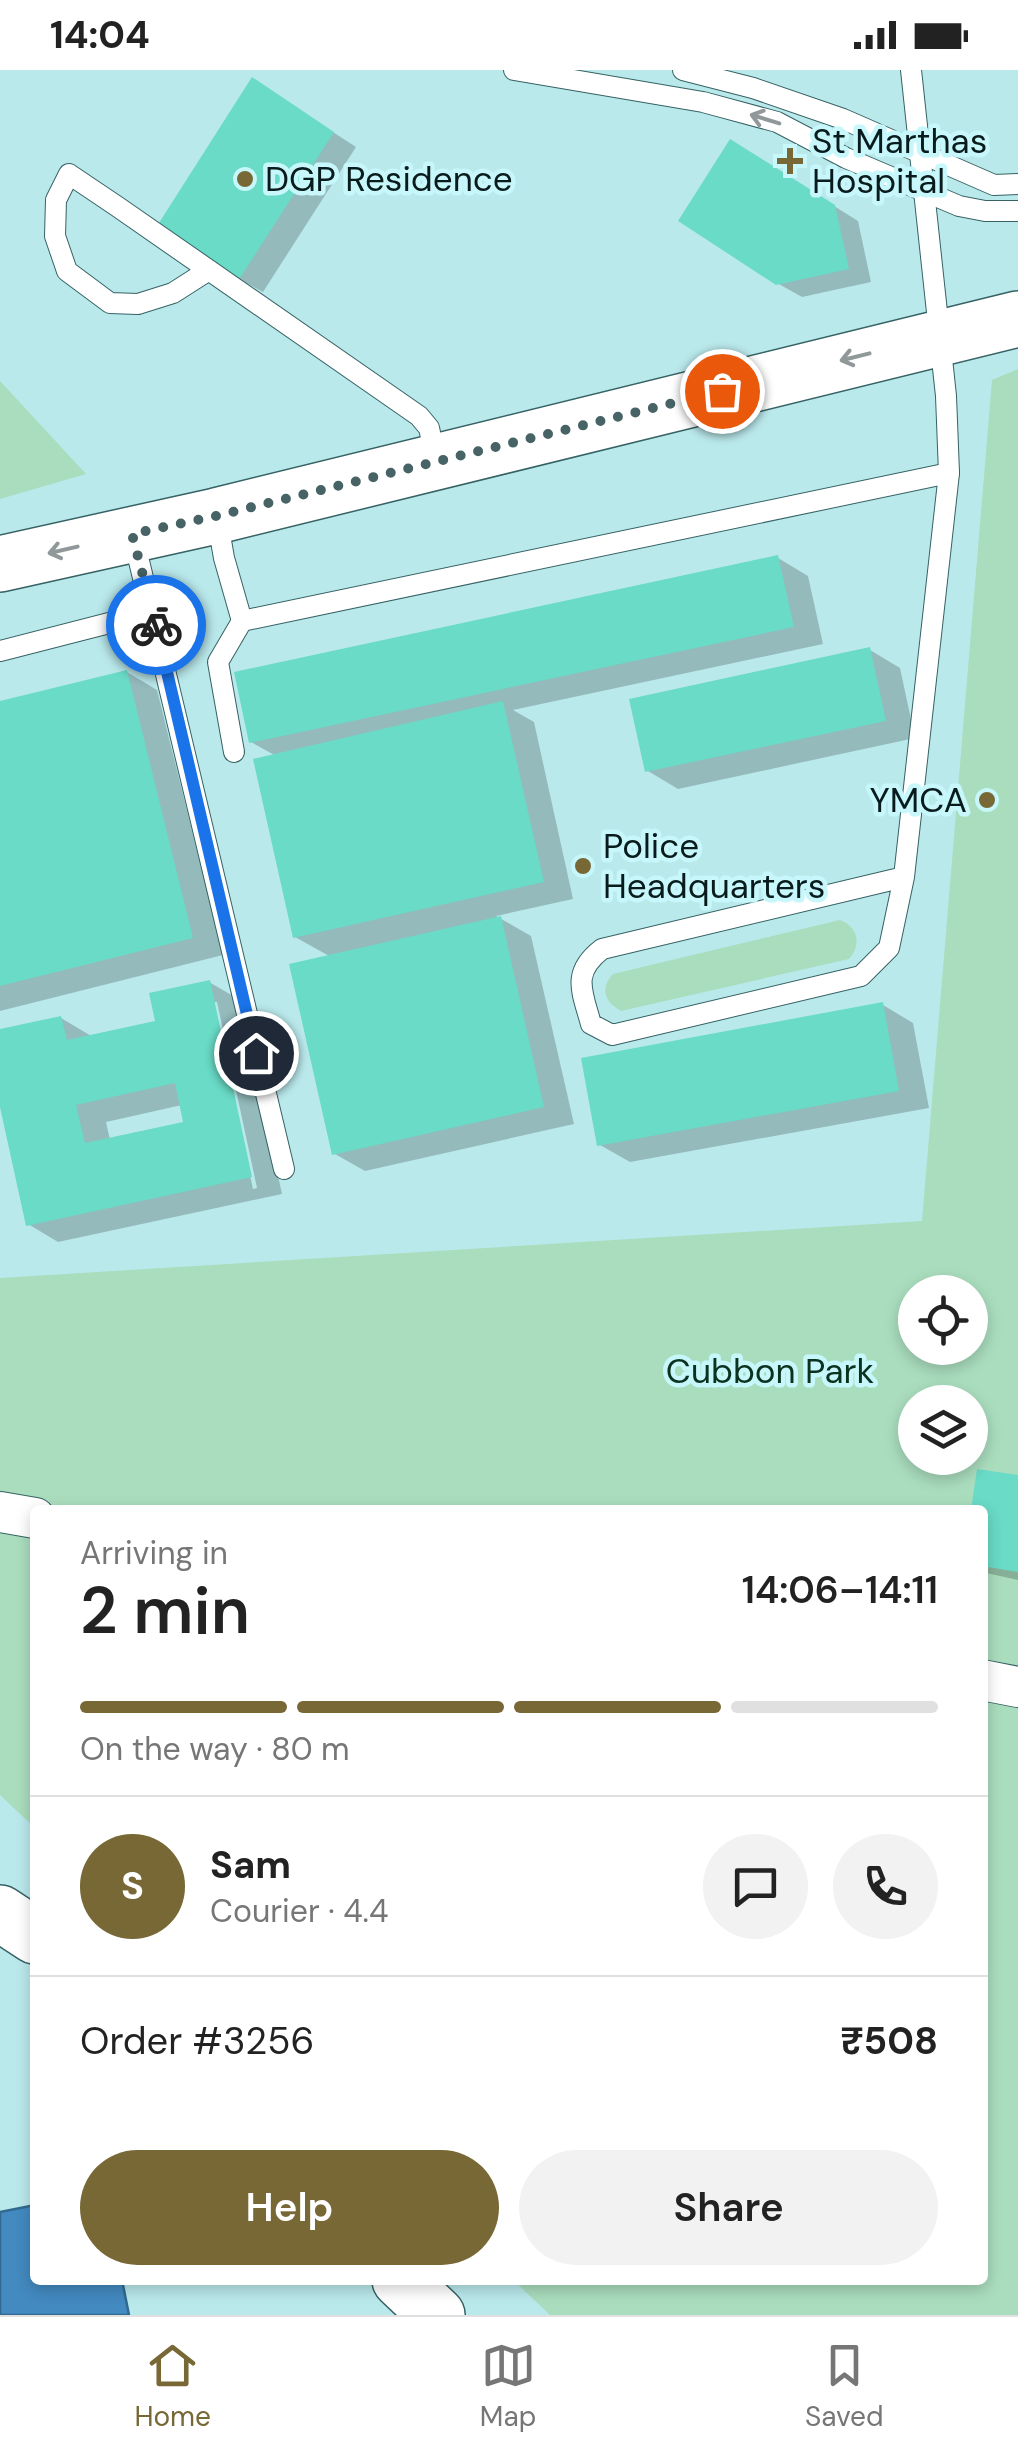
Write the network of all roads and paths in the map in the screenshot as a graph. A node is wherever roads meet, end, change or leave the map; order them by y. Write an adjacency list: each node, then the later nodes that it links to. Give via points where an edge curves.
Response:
1 (514, 70): 6 (lane, one-way to 1, via 778,122 703,102)
2 (684, 70): 4 (lane, via 753,88)
3 (910, 70): 4 (lane)
4 (918, 149): 5 (lane, via 976,178); 6 (lane)
5 (1018, 184)
6 (925, 192): 7 (lane, via 959,206); 10 (lane)
7 (1018, 211)
8 (209, 270): 8 (lane, via 118,207 70,174 56,200 55,236 67,271 110,303 173,294); 11 (lane, via 419,416 429,428)
9 (1018, 319): 10 (main road)
10 (939, 337): 11 (main road, one-way to 11); 12 (lane)
11 (436, 462): 13 (main road)
12 (949, 473): 17 (lane); 20 (lane)
13 (216, 516): 14 (main road); 17 (lane)
14 (132, 534): 15 (main road, one-way to 15); 16 (lane)
15 (0, 564)
16 (152, 612): 18 (lane); 21 (lane)
17 (242, 620): 19 (lane, via 218,662)
18 (0, 651)
19 (234, 752)
20 (904, 877): 20 (lane, via 889,948 861,976 612,1036 590,1024 580,982 586,961 602,949)
21 (284, 1169)
22 (0, 1512): 23 (street)
23 (30, 1517)
24 (988, 1681): 25 (street)
25 (1018, 1686)
26 (0, 1913): 27 (main road)
27 (30, 1933)
28 (405, 2285): 29 (main road)
29 (438, 2315)

